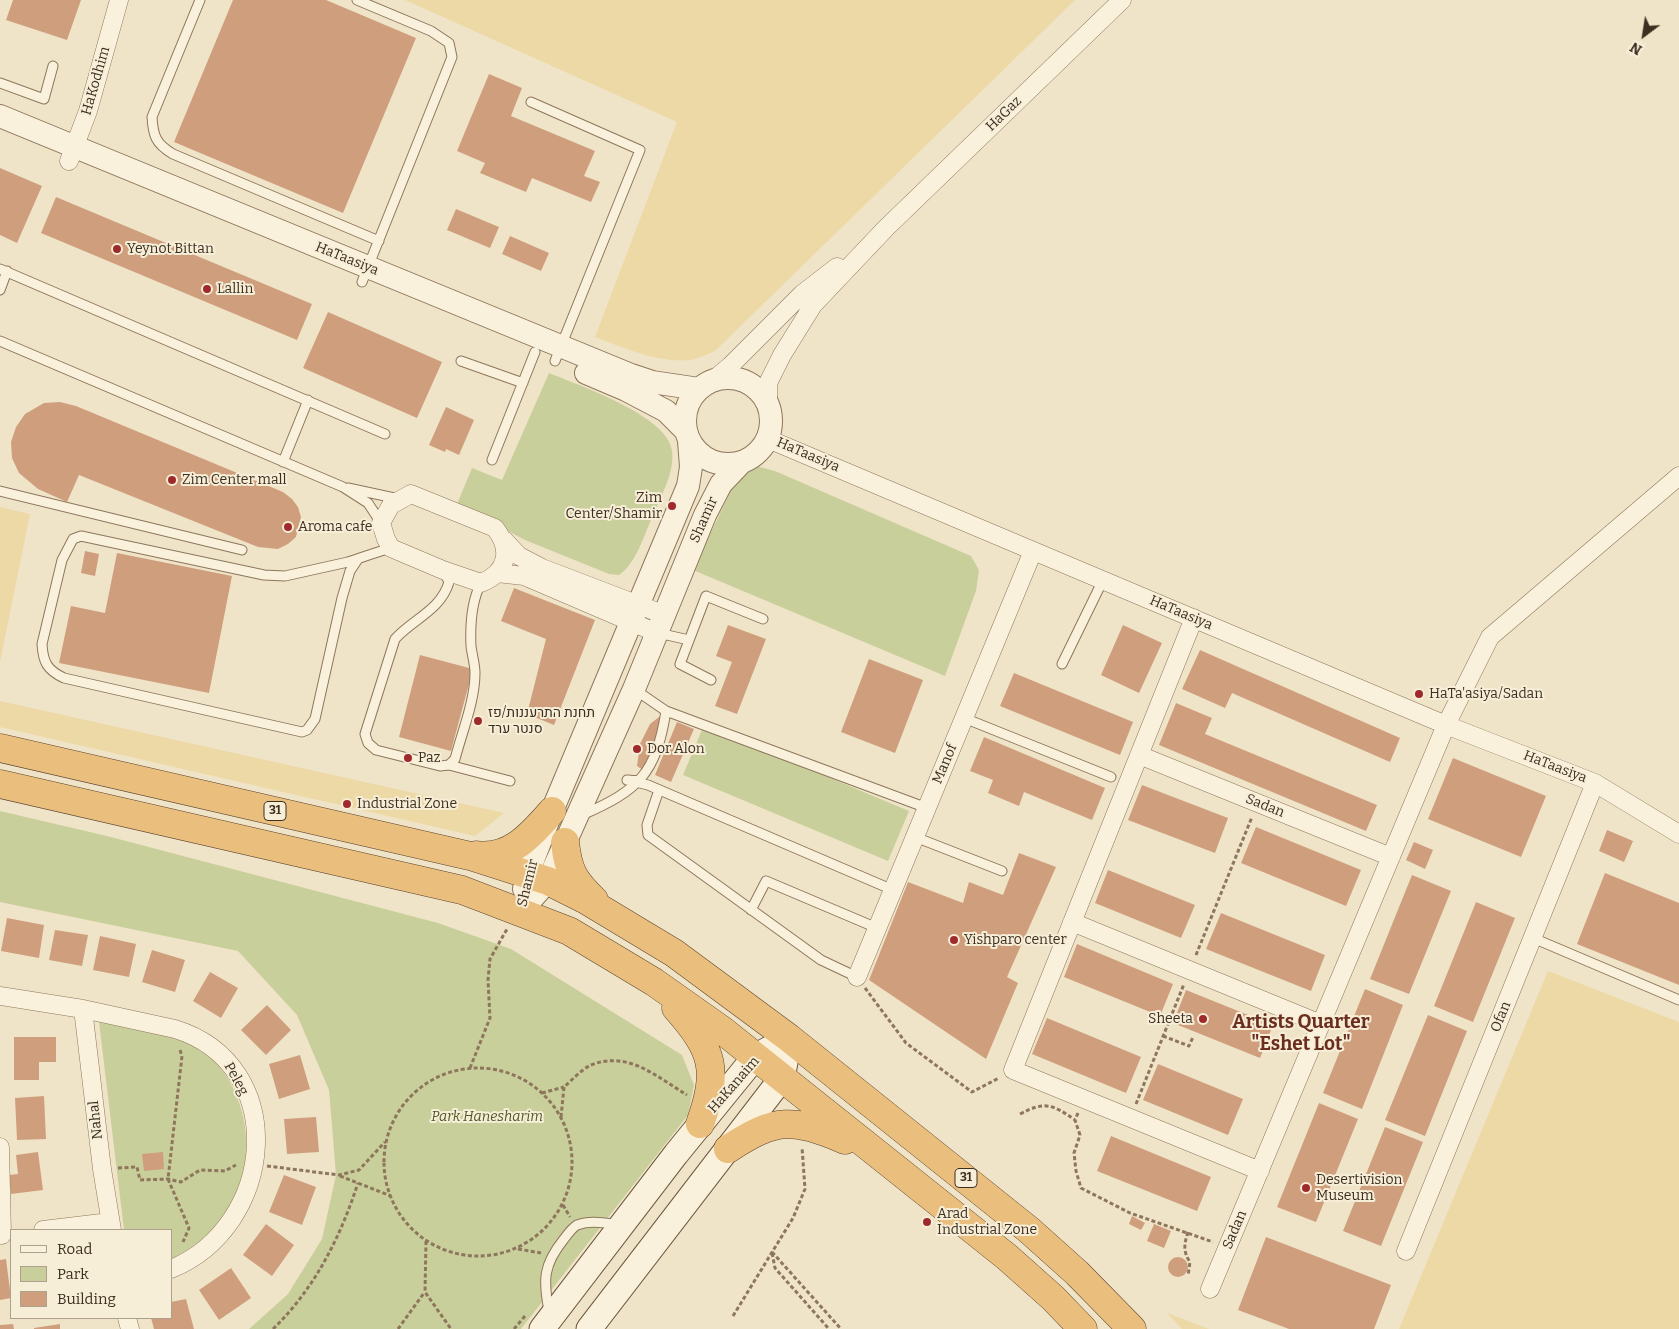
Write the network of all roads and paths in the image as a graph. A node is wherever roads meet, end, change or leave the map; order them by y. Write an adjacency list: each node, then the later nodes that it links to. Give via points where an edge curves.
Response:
1 (119, 0): 10 (street, HaKodhim)
2 (200, 0): 12 (lane, via 152,117 153,133 160,146)
3 (357, 0): 12 (lane, via 450,42 452,57)
4 (1122, 0): 11 (street, HaGaz)
5 (53, 66): 6 (lane, via 44,99)
6 (0, 83)
7 (531, 102): 17 (lane, via 640,150)
8 (0, 116): 10 (street, HaTaasiya)
9 (0, 132): 10 (street, HaTaasiya)
10 (73, 154): 14 (street, HaTaasiya)
11 (886, 228): 20 (street, HaGaz, via 802,294 730,366); 22 (street, HaGaz, via 813,305 768,383)
12 (379, 241): 14 (lane)
13 (4, 270): 15 (lane); 21 (lane)
14 (365, 274): 17 (street, HaTaasiya)
15 (0, 290)
16 (0, 341): 27 (lane)
17 (550, 353): 19 (lane); 20 (street, HaTaasiya, via 652,382); 24 (street, HaTaasiya, via 666,411)
18 (461, 361): 19 (lane)
19 (523, 383): 26 (lane)
20 (705, 385): 22 (street, via 729,378 745,382 759,392); 24 (street, via 686,411)
21 (308, 400): 23 (lane); 27 (lane)
22 (768, 405): 25 (street, via 771,425)
23 (385, 434)
24 (687, 436): 28 (street, via 703,457 719,464); 44 (street, Shamir, via 691,467 688,486)
25 (768, 438): 28 (street, via 755,455); 37 (street, HaTaasiya)
26 (492, 460)
27 (283, 462): 30 (lane)
28 (741, 463): 47 (street, Shamir, via 721,484 704,514)
29 (1679, 476): 54 (street, Sadan, via 1490,637)
30 (343, 487): 32 (lane); 33 (lane, via 368,503)
31 (0, 492): 36 (lane)
32 (399, 499): 33 (street, via 391,505); 34 (street, via 411,494 495,528)
33 (381, 526): 35 (street); 38 (lane, via 378,542)
34 (504, 540): 41 (street, via 504,563); 44 (street, via 519,556)
35 (391, 548): 38 (lane); 40 (street)
36 (242, 550)
37 (1033, 551): 42 (street, HaTaasiya); 53 (street, Manof)
38 (367, 556): 39 (lane)
39 (358, 559): 39 (lane, via 285,576 264,576 82,536 73,538 62,560 42,644 42,658 46,666 64,678 302,732 315,719 344,587)
40 (442, 570): 43 (street); 57 (lane, via 449,582 446,591 429,612 395,639 365,734 368,743 376,750 440,766)
41 (497, 573): 43 (street); 44 (street, via 524,576)
42 (1103, 580): 45 (street, HaTaasiya); 49 (lane)
43 (481, 583): 57 (lane, via 474,596 471,617 475,672 473,691 455,759)
44 (635, 613): 47 (street); 66 (street, Shamir)
45 (1194, 618): 54 (street, HaTaasiya); 56 (street)
46 (763, 619): 48 (lane, via 706,596)
47 (661, 624): 48 (lane); 51 (street, Shamir)
48 (689, 640): 50 (lane, via 680,664)
49 (1062, 664)
50 (711, 680)
51 (634, 690): 52 (lane); 66 (street, Shamir)
52 (666, 711): 60 (lane, via 654,760); 65 (lane)
53 (964, 718): 58 (lane); 65 (street, Manof)
54 (1446, 725): 61 (street, HaTaasiya); 71 (street, Sadan)
55 (0, 748): 70 (highway, 31)
56 (1139, 755): 64 (street, Sadan); 78 (street)
57 (449, 764): 59 (lane)
58 (1111, 777)
59 (510, 781)
60 (641, 781): 63 (lane, via 627,780); 66 (lane, via 608,804)
61 (1595, 783): 67 (street, HaTaasiya); 80 (street, Ofan)
62 (0, 784): 76 (highway, 31, via 462,890)
63 (659, 790): 74 (lane); 75 (lane, via 646,825 648,835)
64 (1258, 803): 71 (street, Sadan); 81 (path)
65 (927, 808): 68 (street, Manof)
66 (565, 814): 69 (street, Shamir); 70 (highway, via 527,840 489,857); 73 (street, Shamir)
67 (1679, 834)
68 (914, 837): 72 (lane); 74 (street, Manof)
69 (566, 842): 73 (street, Shamir); 77 (highway, via 567,863 576,883)
70 (451, 852): 73 (highway, 31)
71 (1391, 857): 87 (street, Sadan)
72 (1002, 871)
73 (538, 877): 76 (street, Shamir); 77 (highway, 31)
74 (893, 890): 79 (street, Manof)
75 (751, 910): 79 (lane, via 766,881); 82 (lane, via 821,960)
76 (520, 912): 83 (highway, 31, via 569,931); 93 (path, via 510,923 490,959 490,1018)
77 (606, 912): 91 (highway, 31, via 674,953)
78 (1072, 922): 81 (street); 94 (street)
79 (877, 928): 82 (street, Manof)
80 (1533, 938): 85 (lane); 121 (street, Ofan)
81 (1190, 970): 87 (street); 89 (path)
82 (857, 977): 94 (path, via 906,1043 972,1092)
83 (654, 982): 92 (highway, 31); 104 (highway, via 695,1030 711,1063 710,1094)
84 (0, 996): 86 (street, Peleg)
85 (1679, 1000)
86 (84, 1009): 88 (street, Peleg); 114 (street, Nahal)
87 (1321, 1024): 109 (street, Sadan)
88 (175, 1029): 124 (path, via 182,1056 168,1178 189,1228); 124 (street, Peleg, via 211,1047 228,1062 246,1092 257,1152 252,1180 238,1211 215,1242 196,1258)
89 (1163, 1036): 90 (path, via 1189,1046); 102 (path)
90 (1194, 1036)
91 (789, 1038): 92 (main road, HaKanaim); 95 (main road); 139 (highway, 31, via 1029,1230)
92 (755, 1057): 95 (highway, 31); 104 (main road, HaKanaim)
93 (470, 1068): 97 (path, via 485,1068 519,1078); 112 (path, via 451,1072 421,1087 398,1112 386,1142 384,1160 385,1179)
94 (1013, 1070): 99 (street)
95 (782, 1078): 107 (main road); 108 (highway, 31)
96 (564, 1087): 97 (path); 98 (path, via 591,1065 621,1060 636,1064); 101 (path)
97 (542, 1093): 101 (path)
98 (689, 1096)
99 (1082, 1098): 102 (street); 103 (path)
100 (1020, 1114): 103 (path, via 1033,1106 1045,1104)
101 (561, 1118): 119 (path, via 570,1139 572,1173 563,1205 544,1231)
102 (1130, 1118): 109 (street)
103 (1075, 1120): 116 (path, via 1080,1135 1074,1152 1082,1188 1130,1213)
104 (700, 1124): 113 (main road, HaKanaim)
105 (800, 1124): 107 (highway, via 773,1125 757,1130); 108 (highway); 122 (path, via 805,1190 793,1218)
106 (0, 1147): 117 (street)
107 (728, 1149): 135 (main road)
108 (879, 1155): 138 (highway, 31, via 1007,1257)
109 (1260, 1171): 120 (street, Sadan)
110 (339, 1175): 111 (path)
111 (358, 1183): 112 (path); 131 (path, via 335,1243 314,1280)
112 (391, 1196): 118 (path, via 415,1233)
113 (621, 1225): 123 (lane, via 593,1222 575,1226); 130 (main road, HaKanaim)
114 (111, 1226): 115 (street)
115 (60, 1229)
116 (1188, 1232): 120 (path); 125 (path, via 1184,1248 1190,1262)
117 (4, 1235)
118 (426, 1241): 119 (path, via 442,1249 472,1256 495,1255); 128 (path)
119 (517, 1248): 123 (path)
120 (1228, 1248): 126 (street, Sadan)
121 (1406, 1251)
122 (772, 1252): 129 (path); 136 (path, via 775,1268); 137 (path)
123 (551, 1255): 127 (lane)
124 (172, 1269)
125 (1188, 1276)
126 (1210, 1289)
127 (545, 1291): 130 (lane); 134 (path)
128 (425, 1292): 132 (path); 133 (path)
129 (733, 1316)
130 (546, 1323)
131 (273, 1329)
132 (398, 1329)
133 (451, 1329)
134 (514, 1329)
135 (589, 1329)
136 (829, 1329)
137 (841, 1329)
138 (1083, 1329)
139 (1132, 1329)

